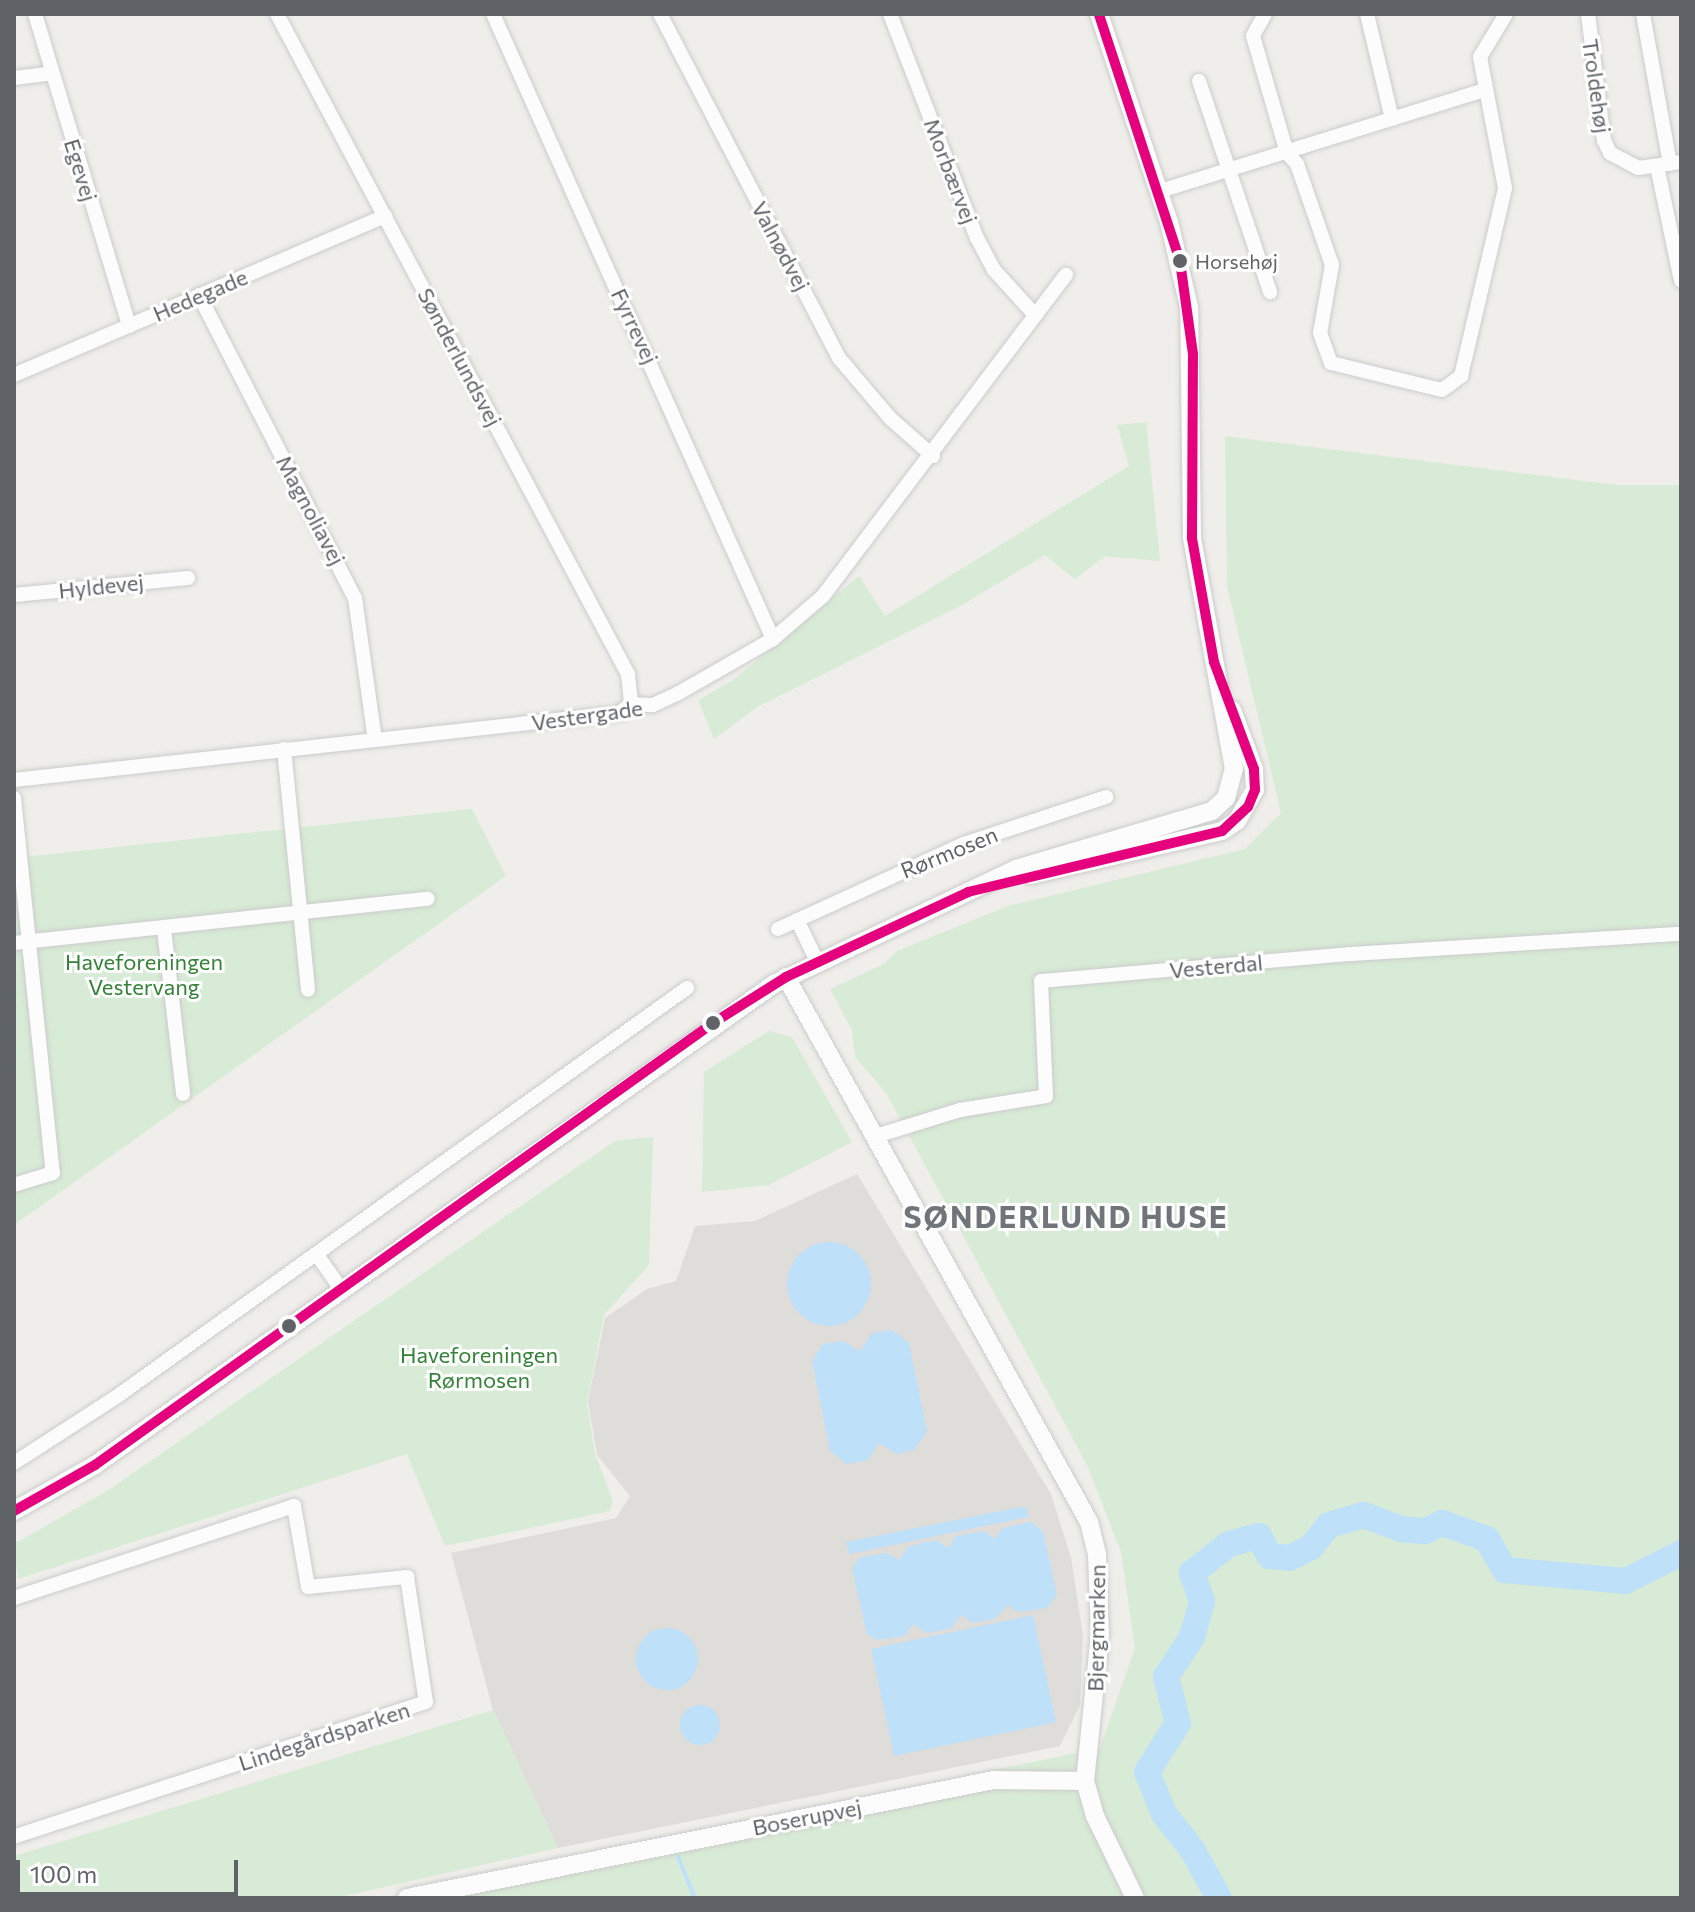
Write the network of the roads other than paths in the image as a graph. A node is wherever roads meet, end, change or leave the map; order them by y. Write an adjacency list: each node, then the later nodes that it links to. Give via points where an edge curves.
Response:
1 (35, 14): 12 (street, Egevej)
2 (277, 14): 21 (street, Sønderlundsvej)
3 (493, 14): 32 (street, Fyrrevej)
4 (660, 14): 29 (street, Valnødvej, via 839,358 884,412)
5 (890, 14): 26 (street, Morbærvej, via 977,238 994,270)
6 (1099, 14): 20 (street)
7 (1265, 14): 17 (street, via 1253,36)
8 (1367, 14): 16 (street)
9 (1506, 14): 15 (street, via 1480,57)
10 (1588, 14): 18 (street, Troldehøj, via 1604,140 1622,163)
11 (1643, 14): 18 (street)
12 (52, 73): 13 (street); 27 (street, Egevej)
13 (14, 78)
14 (1199, 81): 19 (street)
15 (1485, 90): 16 (street); 17 (street, via 1505,188 1461,376 1442,390 1331,363 1320,333 1332,265 1297,164)
16 (1392, 119): 17 (street)
17 (1287, 153): 19 (street)
18 (1669, 164): 23 (street)
19 (1228, 170): 20 (street); 24 (street)
20 (1160, 191): 46 (street, via 1189,307 1192,538 1214,662 1254,769 1255,790 1237,821 1222,831 968,892)
21 (385, 216): 25 (street, Hedegade); 33 (street, Sønderlundsvej, via 628,674)
22 (1066, 275): 26 (street, Vestergade)
23 (1681, 281)
24 (1270, 292)
25 (199, 295): 27 (street, Hedegade); 34 (street, Magnoliavej, via 355,598)
26 (1035, 315): 29 (street, Vestergade)
27 (129, 326): 28 (street, Hedegade)
28 (14, 375)
29 (933, 456): 32 (street, Vestergade, via 842,575)
30 (188, 578): 31 (street, Hyldevej)
31 (14, 595)
32 (773, 639): 33 (street, Vestergade, via 653,705)
33 (631, 704): 34 (street, Vestergade, via 619,713)
34 (375, 740): 35 (street, Vestergade)
35 (284, 749): 36 (street, Vestergade); 40 (street)
36 (14, 780)
37 (1106, 797): 41 (street, Rørmosen, via 964,844)
38 (14, 798): 45 (street)
39 (428, 899): 40 (street)
40 (302, 914): 42 (street); 49 (street)
41 (797, 920): 43 (street, Rørmosen); 46 (street)
42 (164, 929): 45 (street); 50 (street)
43 (778, 929)
44 (1681, 934): 51 (street, Vesterdal, via 1350,954 1041,981 1046,1096 960,1110)
45 (22, 942): 52 (street, via 53,1173)
46 (817, 961): 47 (street)
47 (786, 977): 51 (street, Bjergmarken); 54 (street, via 713,1023)
48 (687, 988): 53 (street)
49 (308, 990)
50 (183, 1094)
51 (876, 1136): 58 (street, Bjergmarken, via 1089,1522 1100,1576 1100,1634)
52 (14, 1185)
53 (317, 1255): 54 (street); 55 (street)
54 (341, 1289): 56 (street, via 95,1465)
55 (14, 1463)
56 (14, 1511)
57 (14, 1598): 59 (street, Lindegårdsparken, via 294,1506 308,1587 407,1577 426,1702)
58 (1085, 1781): 60 (street, Boserupvej, via 994,1780); 61 (street, via 1095,1816)
59 (14, 1837)
60 (407, 1898)
61 (1135, 1898)

